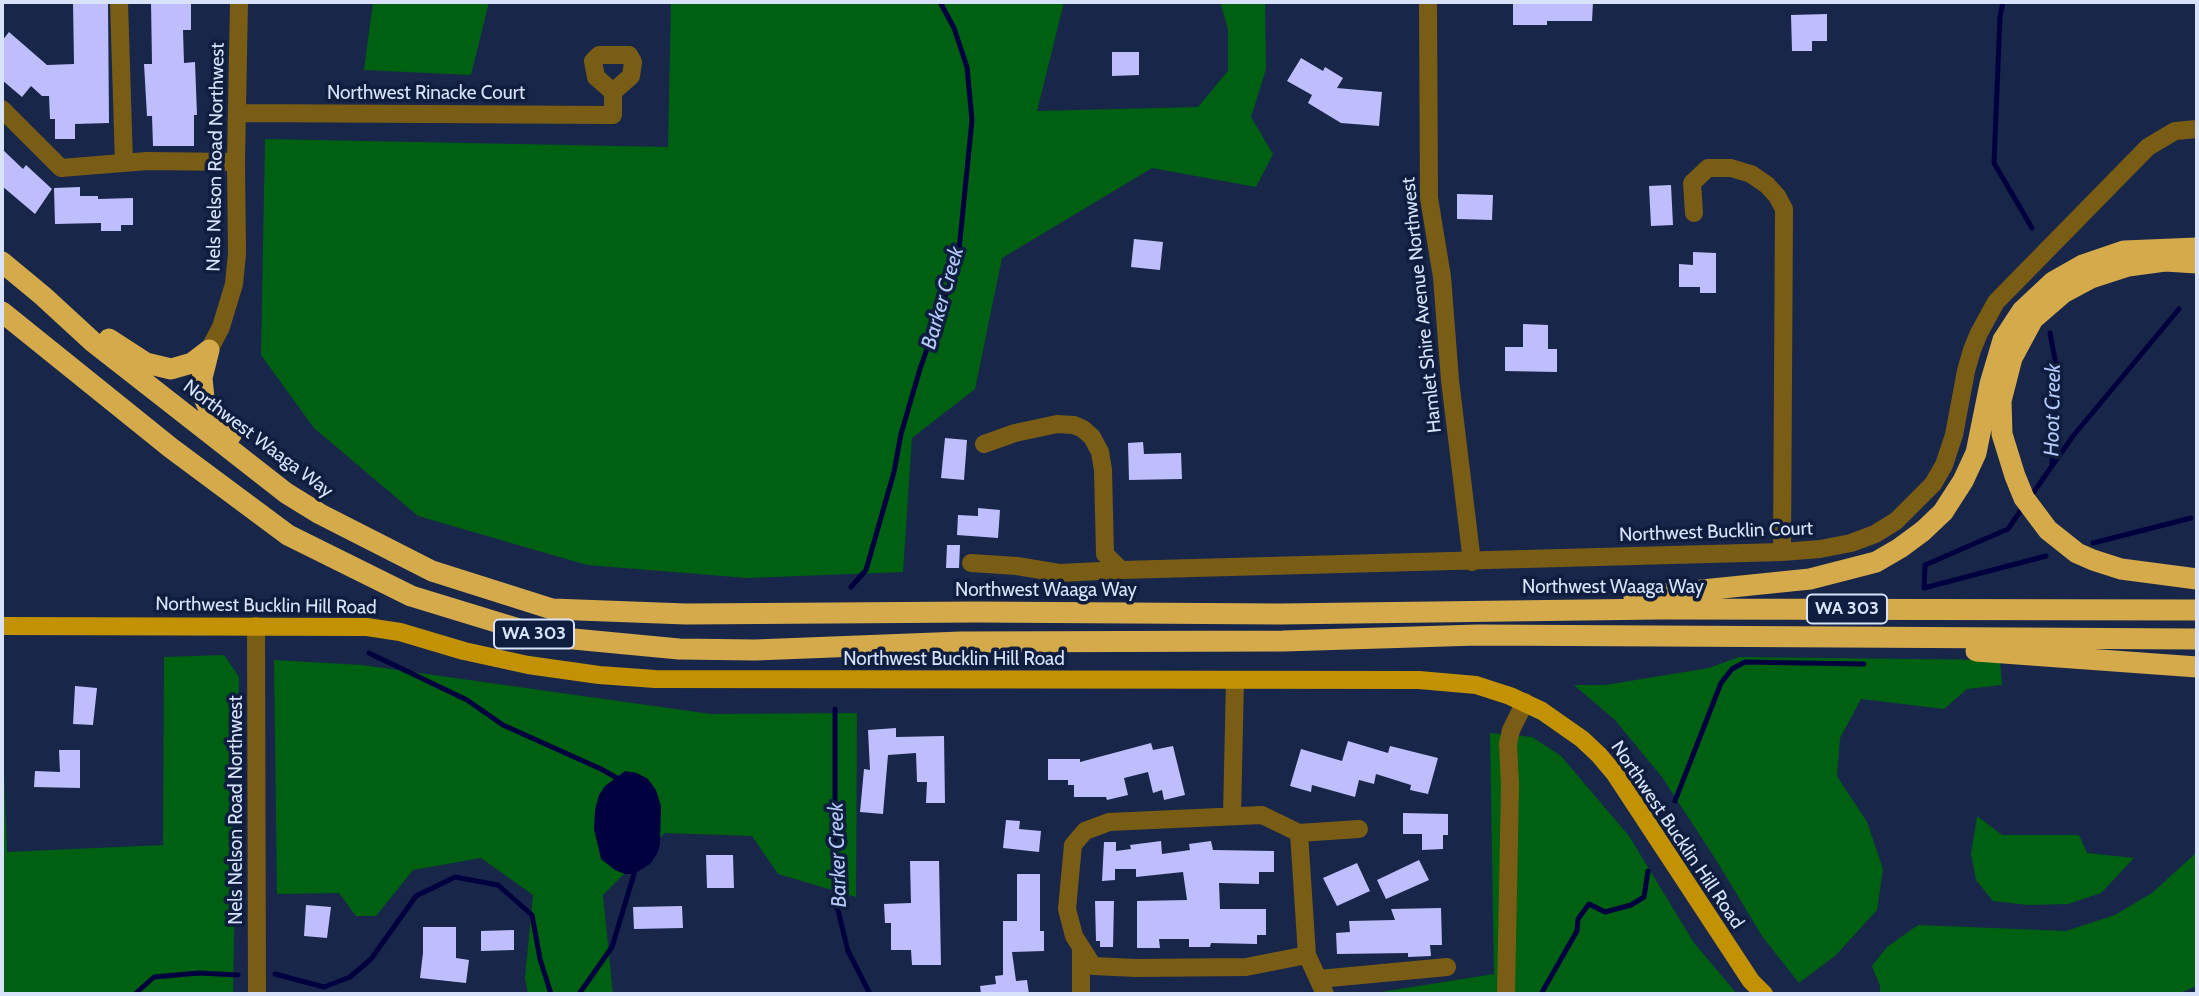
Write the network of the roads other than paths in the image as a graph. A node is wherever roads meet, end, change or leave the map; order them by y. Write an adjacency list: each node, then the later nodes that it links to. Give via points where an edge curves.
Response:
1 (119, 2): 9 (street)
2 (239, 2): 6 (street, Nels Nelson Road Northwest)
3 (1427, 2): 20 (street, Hamlet Shire Avenue Northwest, via 1429,198 1442,277)
4 (613, 92): 6 (street, Northwest Rinacke Court, via 612,115)
5 (2, 109): 9 (street, via 61,168)
6 (239, 113): 8 (street, Nels Nelson Road Northwest)
7 (2197, 129): 19 (street, Northwest Bucklin Court, via 2175,131 2148,147 1996,302 1966,371 1949,453 1933,484 1916,503 1875,534 1820,550)
8 (236, 162): 9 (street); 16 (street, Nels Nelson Road Northwest, via 234,284)
9 (124, 163)
10 (1694, 213): 19 (street, via 1692,183 1708,167 1751,174 1767,185 1784,209)
11 (2197, 248): 24 (highway, via 2124,251 2083,265 2053,282 2022,311 2003,340 1976,453 1963,481 1943,512 1923,531 1877,562 1810,579)
12 (2, 262): 14 (highway, Northwest Waaga Way / WA 303)
13 (2197, 263): 23 (highway, via 2128,266 2063,293 2033,319 2012,358 2001,401 2002,434 2015,476 2024,498 2048,530 2093,561)
14 (43, 296): 16 (highway, via 146,363 171,369 191,363); 18 (highway, Northwest Waaga Way / WA 303, via 93,342)
15 (2, 312): 28 (highway, WA 303, via 288,535 411,596 542,636 679,649 755,650 961,642 1478,635)
16 (209, 350): 18 (highway, via 202,379 213,418 256,456)
17 (984, 444): 22 (street, via 1057,424 1074,425 1092,437 1103,470 1105,554)
18 (286, 493): 24 (highway, Northwest Waaga Way / WA 303, via 432,571 552,609 686,614)
19 (1782, 552): 20 (street, Northwest Bucklin Court)
20 (1472, 562): 22 (street, Northwest Bucklin Court)
21 (971, 563): 22 (street, Northwest Bucklin Court, via 1059,573)
22 (1121, 570)
23 (2197, 579)
24 (1496, 610): 25 (highway, Northwest Waaga Way / WA 303)
25 (2197, 610)
26 (2, 626): 27 (main road, Northwest Bucklin Hill Road)
27 (256, 626): 31 (main road, Northwest Bucklin Hill Road, via 378,628 528,665 655,679); 40 (street, Nels Nelson Road Northwest)
28 (1838, 638): 29 (highway, WA 303); 30 (highway)
29 (2197, 639)
30 (2197, 667)
31 (1235, 680): 32 (main road, Northwest Bucklin Hill Road, via 1448,681); 33 (street)
32 (1525, 702): 42 (street, via 1508,744); 43 (main road, Northwest Bucklin Hill Road, via 1563,723 1615,774 1751,982)
33 (1232, 815): 35 (street, via 1262,816); 36 (street, via 1109,821 1085,831 1073,845 1067,909)
34 (1359, 829): 35 (street)
35 (1299, 832): 37 (street)
36 (1081, 950): 37 (street, via 1093,965 1136,968 1246,967); 41 (street)
37 (1307, 954): 39 (street)
38 (1447, 967): 39 (street)
39 (1322, 987)
40 (257, 994)
41 (1081, 994)
42 (1506, 994)
43 (1764, 994)

